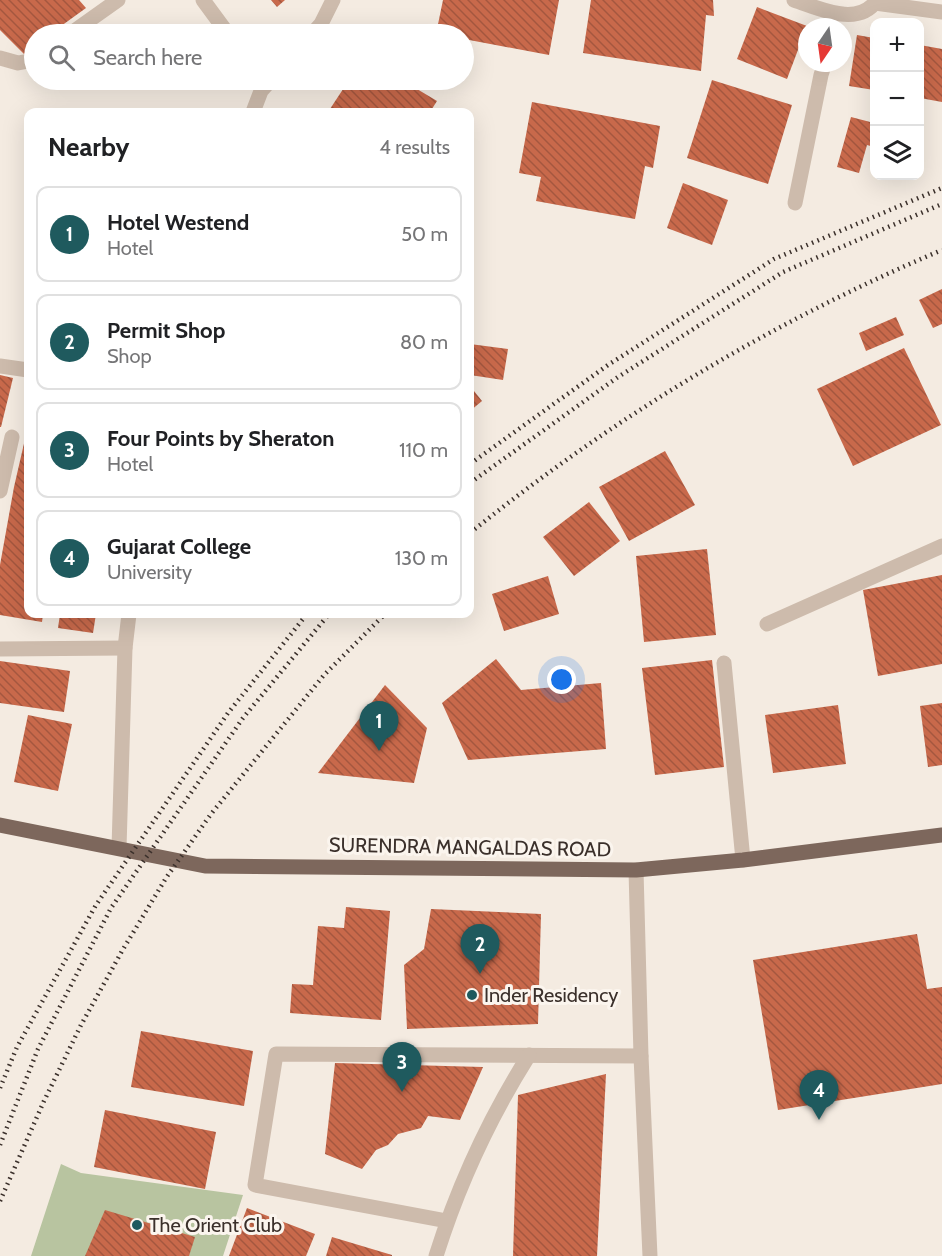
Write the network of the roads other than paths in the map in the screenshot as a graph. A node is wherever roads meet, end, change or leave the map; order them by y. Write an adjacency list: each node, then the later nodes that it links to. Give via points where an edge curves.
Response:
1 (118, 0): 6 (street)
2 (203, 0): 11 (street)
3 (333, 0): 12 (street)
4 (794, 0): 8 (street)
5 (876, 2): 7 (street); 9 (street)
6 (98, 5): 10 (street)
7 (942, 12)
8 (833, 18)
9 (847, 18)
10 (81, 24)
11 (221, 24)
12 (321, 24)
13 (0, 58): 14 (street)
14 (24, 62)
15 (823, 72): 18 (street)
16 (262, 90): 17 (street)
17 (255, 108)
18 (795, 203)
19 (0, 366): 20 (street)
20 (24, 369)
21 (12, 437): 22 (street)
22 (0, 491)
23 (942, 546): 25 (street)
24 (129, 618): 26 (street)
25 (767, 624)
26 (125, 648): 27 (street); 31 (street)
27 (0, 649)
28 (724, 663): 32 (street)
29 (0, 825): 31 (main road, SURENDRA MANGALDAS ROAD)
30 (942, 835): 32 (main road, SURENDRA MANGALDAS ROAD)
31 (119, 848): 33 (main road, SURENDRA MANGALDAS ROAD, via 205,866)
32 (743, 860): 33 (main road, SURENDRA MANGALDAS ROAD)
33 (636, 870): 35 (street)
34 (529, 1056): 35 (street); 36 (street, via 504,1095); 36 (street, via 276,1054 255,1185)
35 (641, 1056): 38 (street)
36 (447, 1221): 37 (street)
37 (436, 1256)
38 (650, 1256)

